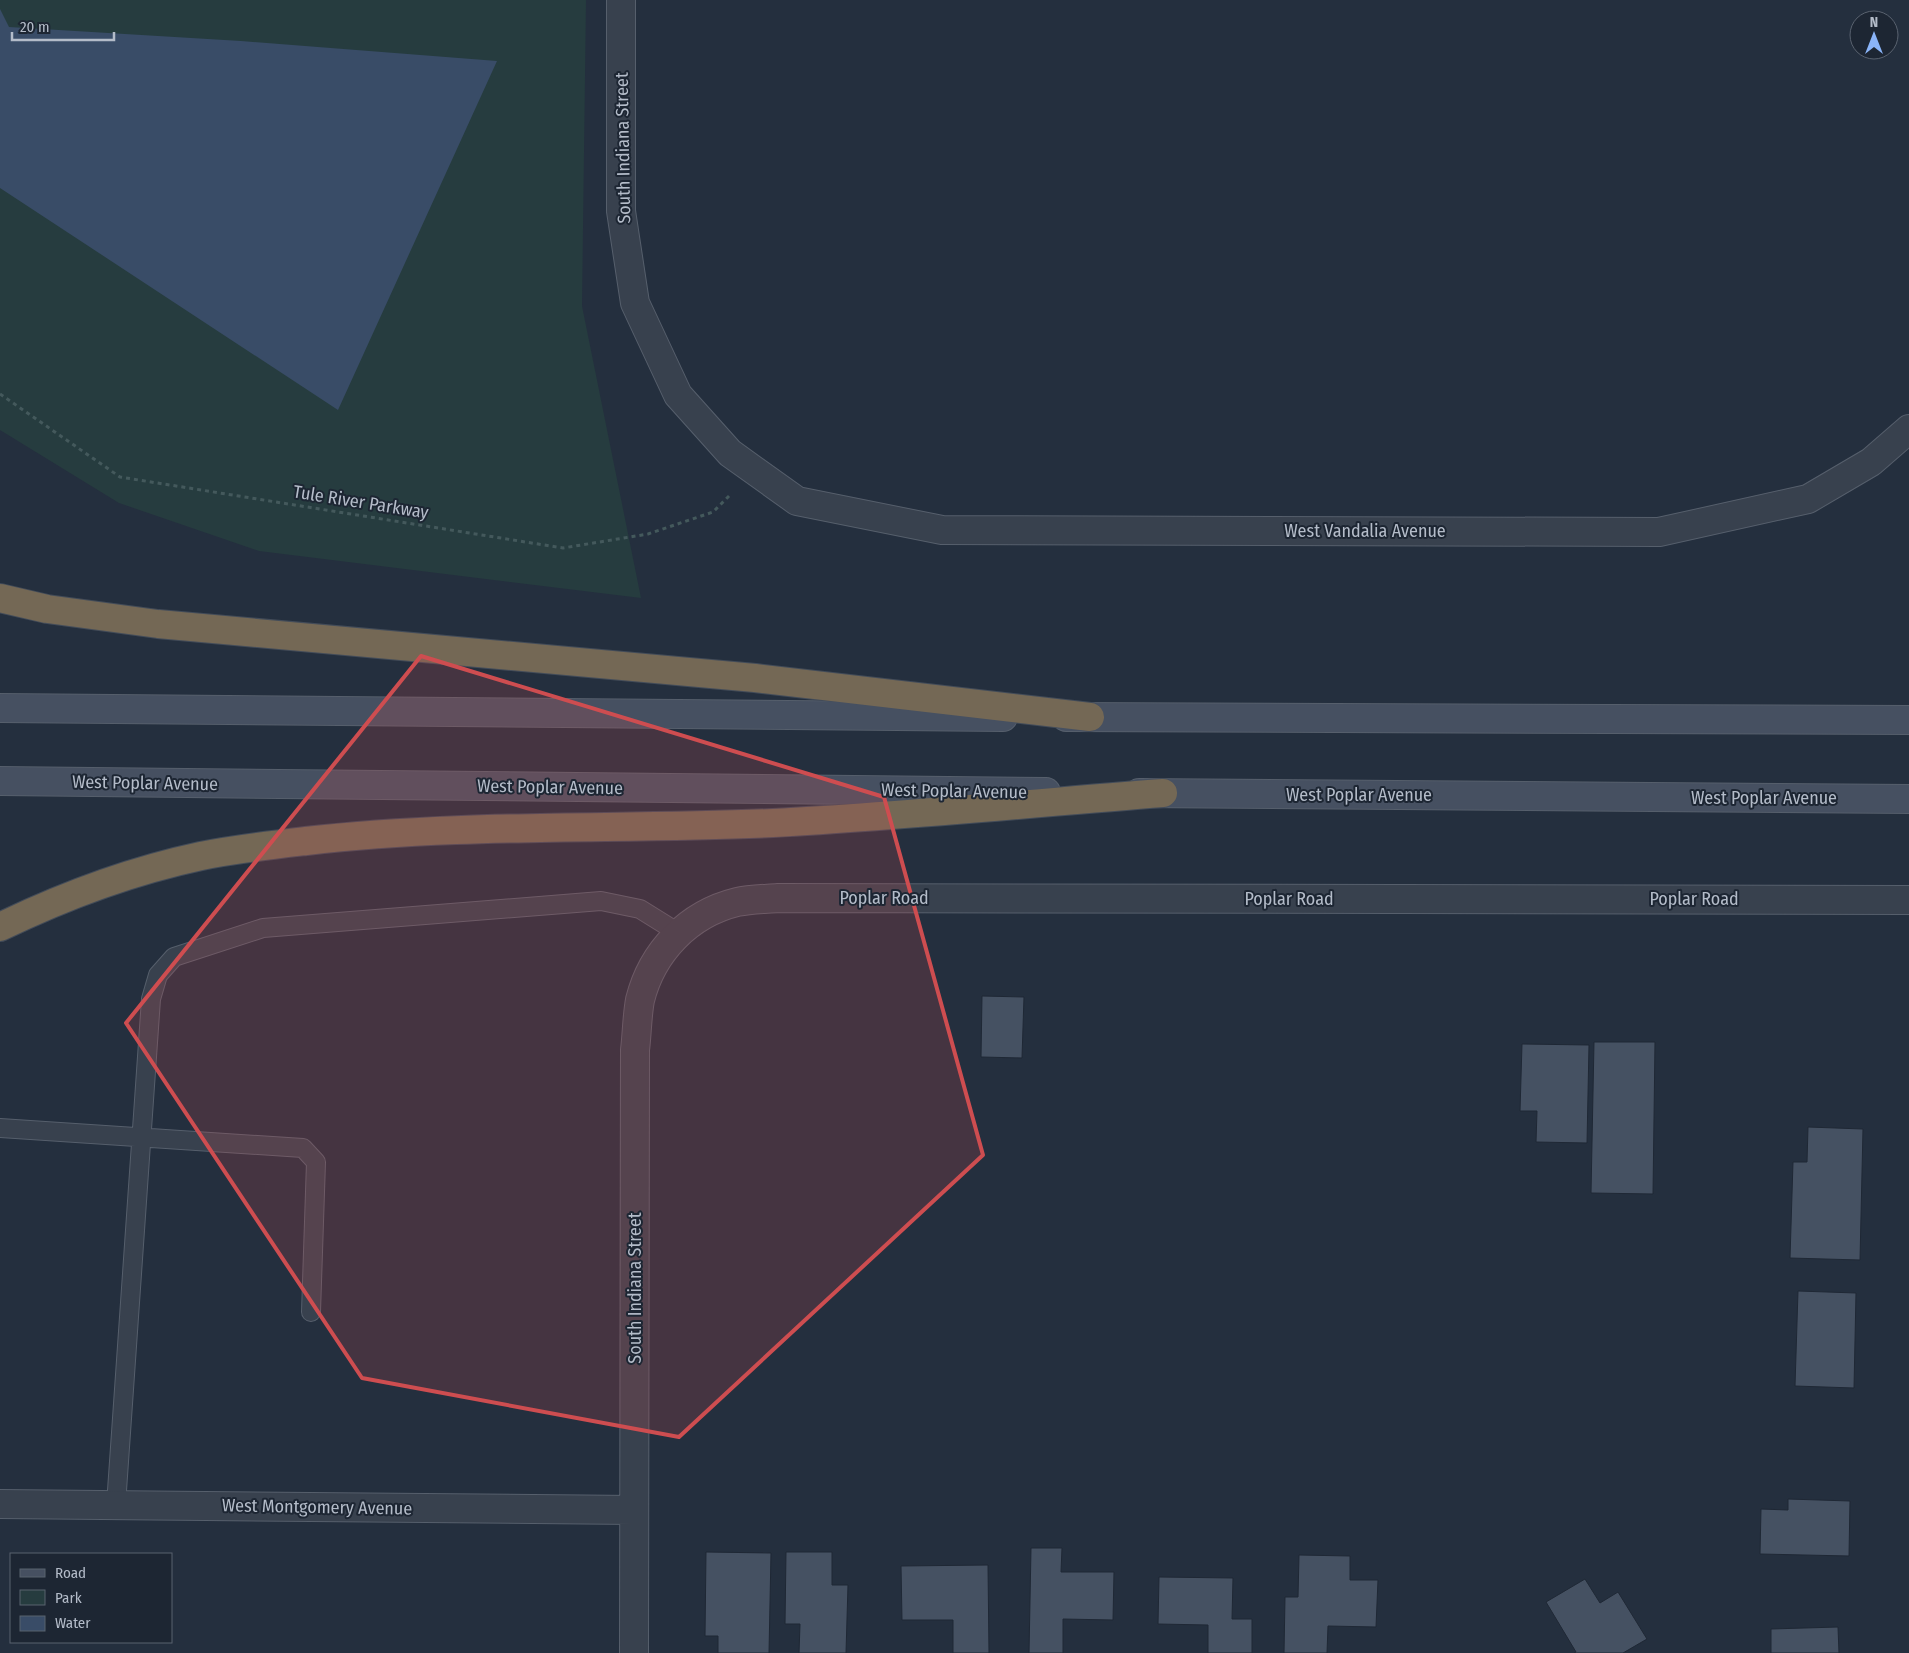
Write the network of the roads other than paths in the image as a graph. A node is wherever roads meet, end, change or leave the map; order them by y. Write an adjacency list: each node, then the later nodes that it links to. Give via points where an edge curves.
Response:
1 (621, 0): 3 (street, South Indiana Street, via 621,211 635,303 678,395 730,453)
2 (1909, 429): 3 (street, West Vandalia Avenue, via 1872,462 1808,499 1659,532 942,530)
3 (797, 501)
4 (0, 598): 6 (highway, via 48,609 158,624 745,677)
5 (0, 708): 6 (main road)
6 (1090, 717): 7 (main road)
7 (1909, 720)
8 (0, 782): 9 (main road, West Poplar Avenue)
9 (1163, 794): 10 (main road, West Poplar Avenue); 12 (highway, via 773,823 493,828 362,835 272,845 202,856 128,875 44,906)
10 (1909, 799)
11 (1909, 900): 13 (street, Poplar Road, via 778,898 737,902 700,916)
12 (0, 927)
13 (677, 932): 15 (lane, via 640,909 601,901 263,928 174,957 158,975 151,999); 19 (street, South Indiana Street, via 658,957 640,1000 635,1050)
14 (0, 1128): 15 (lane)
15 (141, 1136): 16 (lane, via 303,1148 310,1154 316,1162); 18 (lane)
16 (311, 1312)
17 (0, 1504): 18 (street, West Montgomery Avenue)
18 (116, 1505): 19 (street, West Montgomery Avenue)
19 (634, 1510): 20 (street, South Indiana Street)
20 (634, 1653)

